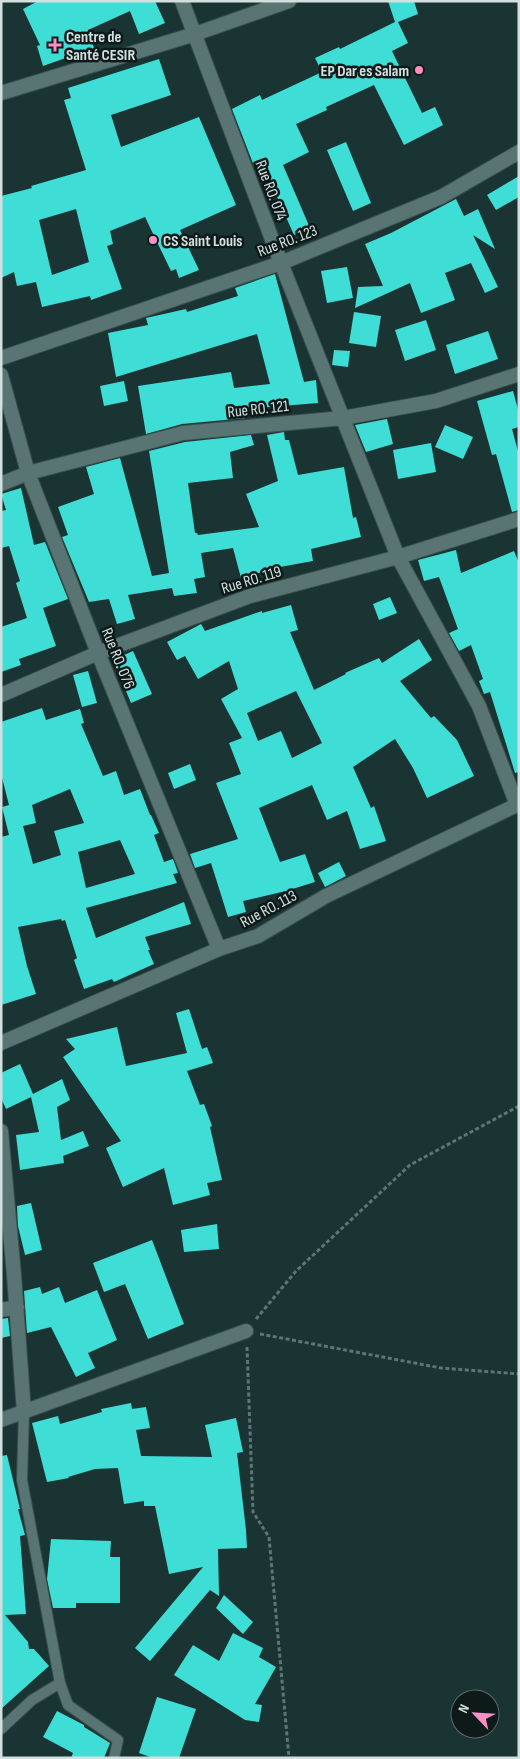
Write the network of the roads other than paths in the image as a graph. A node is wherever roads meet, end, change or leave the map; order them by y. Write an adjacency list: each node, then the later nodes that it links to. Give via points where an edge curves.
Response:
1 (182, 1): 3 (street, Rue RO. 074)
2 (289, 1): 3 (street)
3 (195, 34): 4 (street); 6 (street, Rue RO. 074)
4 (1, 93)
5 (519, 152): 6 (street, Rue RO. 123, via 442,197)
6 (281, 263): 7 (street, Rue RO. 123); 10 (street, Rue RO. 074)
7 (1, 358)
8 (519, 374): 10 (street, Rue RO. 121, via 436,401)
9 (1, 375): 11 (street, Rue RO. 076)
10 (343, 418): 11 (street, Rue RO. 121, via 183,434); 14 (street, Rue RO. 074)
11 (28, 473): 12 (street, Rue RO. 121); 15 (street, Rue RO. 076)
12 (1, 484)
13 (519, 519): 14 (street, Rue RO. 119)
14 (398, 557): 15 (street, Rue RO. 119, via 250,596); 17 (street, Rue RO. 074, via 479,706)
15 (98, 653): 16 (street, Rue RO. 119); 18 (street, Rue RO. 076)
16 (1, 695)
17 (518, 805): 18 (street, Rue RO. 113, via 326,896 258,936)
18 (219, 949): 19 (street, Rue RO. 113)
19 (1, 1043)
20 (1, 1131): 21 (street)
21 (16, 1307): 22 (street); 24 (street)
22 (1, 1310)
23 (246, 1331): 24 (street)
24 (24, 1412): 25 (street); 26 (lane, via 22,1480)
25 (1, 1420)
26 (60, 1683): 27 (lane, via 32,1700); 28 (lane, via 68,1705 118,1740)
27 (1, 1729)
28 (114, 1758)

